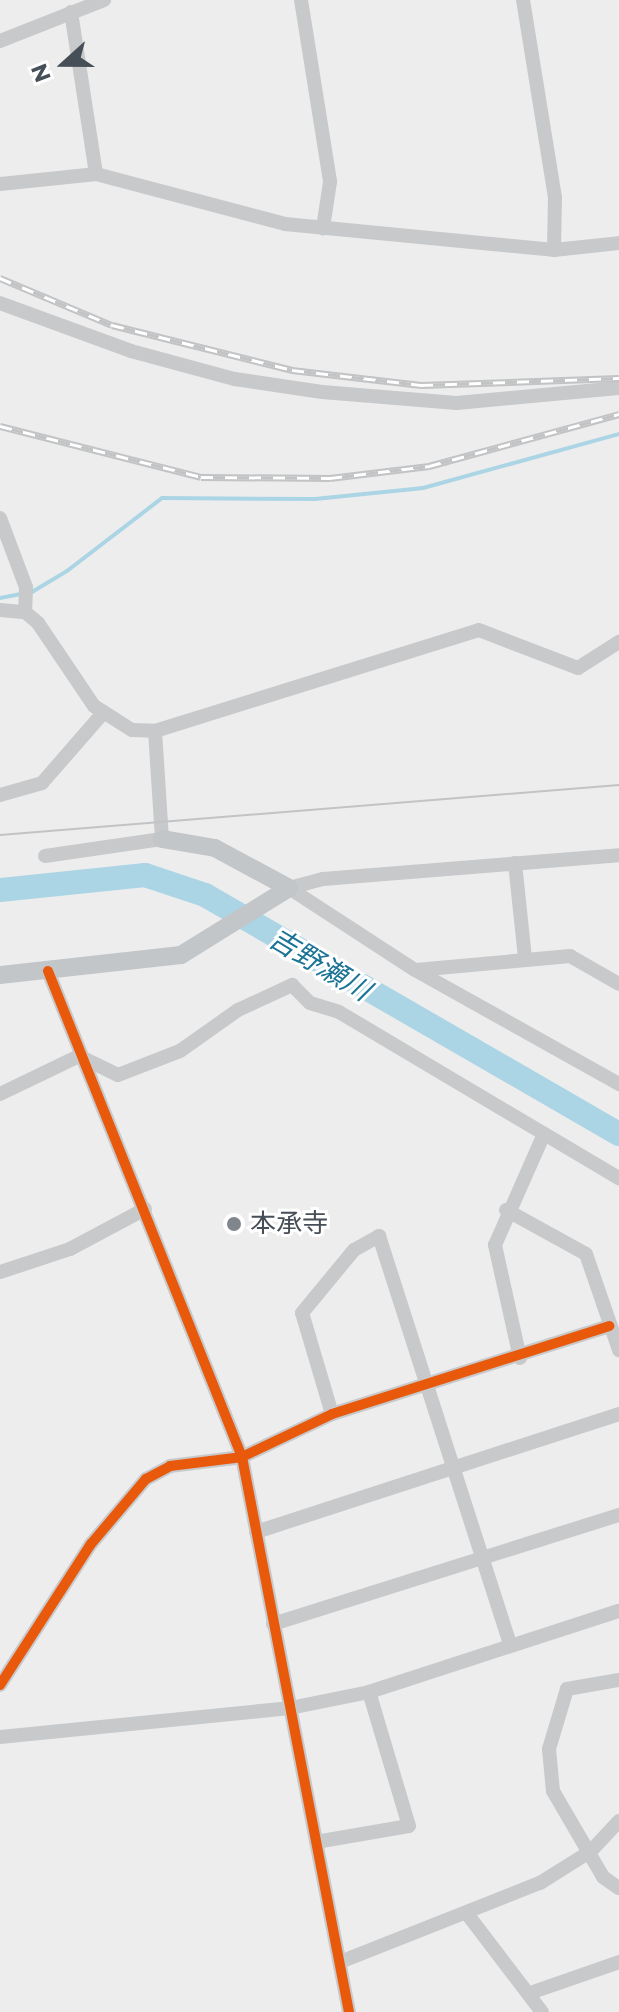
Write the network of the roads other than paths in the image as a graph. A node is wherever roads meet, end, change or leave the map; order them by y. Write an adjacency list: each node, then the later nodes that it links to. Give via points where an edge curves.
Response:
1 (104, 0): 4 (street)
2 (301, 0): 8 (street, via 330,182)
3 (523, 0): 10 (street, via 555,197)
4 (71, 12): 5 (street); 6 (street)
5 (0, 41)
6 (96, 174): 7 (street); 8 (street)
7 (0, 184)
8 (323, 228): 10 (street)
9 (619, 243): 10 (street)
10 (554, 250)
11 (0, 303): 12 (street, via 131,351 235,379 322,392 457,403)
12 (619, 388)
13 (0, 518): 14 (street)
14 (26, 600): 15 (street); 17 (street)
15 (0, 610)
16 (619, 642): 18 (street, via 578,668 479,630)
17 (104, 712): 18 (street, via 132,730); 19 (street, via 42,783)
18 (155, 731): 20 (street)
19 (0, 795)
20 (162, 839): 22 (street); 24 (main road, via 215,848)
21 (619, 855): 23 (street)
22 (45, 856)
23 (515, 863): 24 (street, via 323,879); 25 (street)
24 (289, 888): 26 (street); 27 (main road, via 200,948 161,961)
25 (525, 958): 26 (street); 29 (street, via 570,956)
26 (415, 970): 31 (street)
27 (48, 971): 28 (main road); 30 (street)
28 (0, 975)
29 (619, 984)
30 (79, 1056): 32 (street); 33 (street, via 118,1075 180,1051 238,1010 292,985 310,1003 339,1012); 35 (street)
31 (619, 1084)
32 (0, 1094)
33 (543, 1136): 34 (street); 36 (street)
34 (619, 1178)
35 (145, 1209): 37 (street, via 70,1249); 44 (street)
36 (506, 1210): 38 (street, via 586,1254); 40 (street, via 495,1266)
37 (0, 1272)
38 (609, 1326): 39 (street); 40 (street)
39 (619, 1350)
40 (520, 1358): 41 (street)
41 (427, 1385): 42 (street); 42 (street, via 379,1236 354,1250 302,1313); 45 (street)
42 (332, 1414): 44 (street)
43 (619, 1414): 45 (street)
44 (242, 1457): 47 (street); 53 (street, via 170,1466 138,1486)
45 (457, 1470): 47 (street); 48 (street)
46 (619, 1515): 48 (street)
47 (256, 1532): 50 (street)
48 (483, 1558): 50 (street); 51 (street)
49 (619, 1611): 51 (street)
50 (273, 1624): 55 (street)
51 (510, 1645): 54 (street)
52 (619, 1680): 59 (street, via 567,1689 551,1729 553,1791)
53 (0, 1685)
54 (369, 1692): 55 (street); 58 (street, via 409,1826)
55 (290, 1708): 56 (street); 58 (street)
56 (0, 1737)
57 (619, 1821): 59 (street)
58 (316, 1842): 62 (street)
59 (591, 1851): 60 (street, via 603,1877); 61 (street)
60 (619, 1888)
61 (468, 1915): 62 (street); 64 (street, via 496,1957)
62 (340, 1962): 65 (street)
63 (619, 1962): 64 (street)
64 (533, 1992): 66 (street)
65 (349, 2012)
66 (542, 2012)

